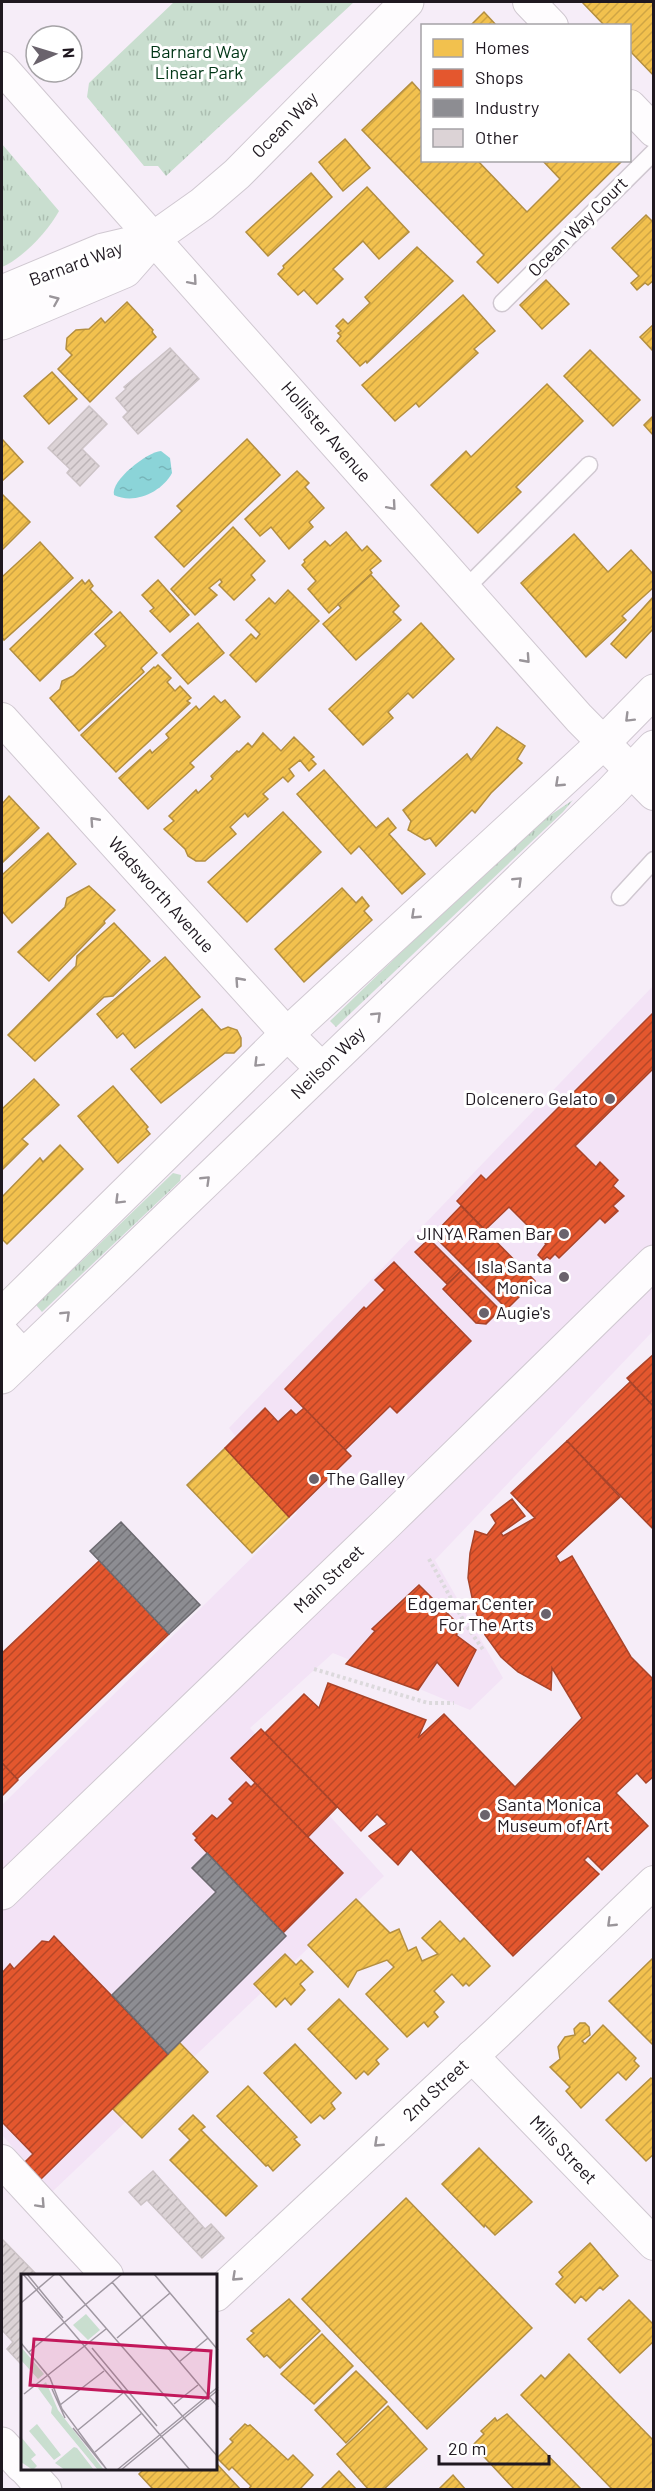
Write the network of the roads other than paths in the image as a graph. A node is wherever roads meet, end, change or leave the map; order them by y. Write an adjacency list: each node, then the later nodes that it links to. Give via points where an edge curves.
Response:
1 (407, 2): 8 (main road, Ocean Way, via 237,174)
2 (529, 2): 3 (street)
3 (550, 24)
4 (2, 68): 8 (street, Hollister Avenue)
5 (631, 107): 6 (street)
6 (654, 131)
7 (654, 152): 10 (lane, Ocean Way Court)
8 (154, 238): 9 (main road, Barnard Way, via 103,250); 11 (main road, Barnard Way, one-way to 8, via 125,271); 13 (street, Hollister Avenue, one-way to 13)
9 (2, 292)
10 (502, 303)
11 (2, 323)
12 (589, 465): 13 (lane)
13 (465, 589): 16 (street, Hollister Avenue, one-way to 16)
14 (654, 691): 16 (main road, one-way to 16)
15 (2, 719): 22 (street, Wadsworth Avenue, one-way to 15)
16 (602, 744): 18 (street, Hollister Avenue); 22 (main road, one-way to 22)
17 (654, 747): 18 (main road, Neilson Way)
18 (631, 771): 19 (street, Hollister Avenue); 23 (main road, Neilson Way, one-way to 18)
19 (654, 794)
20 (654, 860): 21 (lane)
21 (620, 897)
22 (287, 1034): 23 (street, Wadsworth Avenue); 25 (main road, one-way to 25)
23 (322, 1069): 26 (main road, Neilson Way, one-way to 23)
24 (654, 1262): 28 (main road, Main Street)
25 (2, 1316)
26 (9, 1355)
27 (654, 1882): 29 (street, 2nd Street, one-way to 29)
28 (2, 1893)
29 (472, 2056): 31 (street, Mills Street); 33 (street, 2nd Street, one-way to 33)
30 (2, 2162): 32 (street, one-way to 32)
31 (654, 2244)
32 (106, 2274)
33 (218, 2293)
34 (2, 2444): 35 (main road)
35 (21, 2465)

